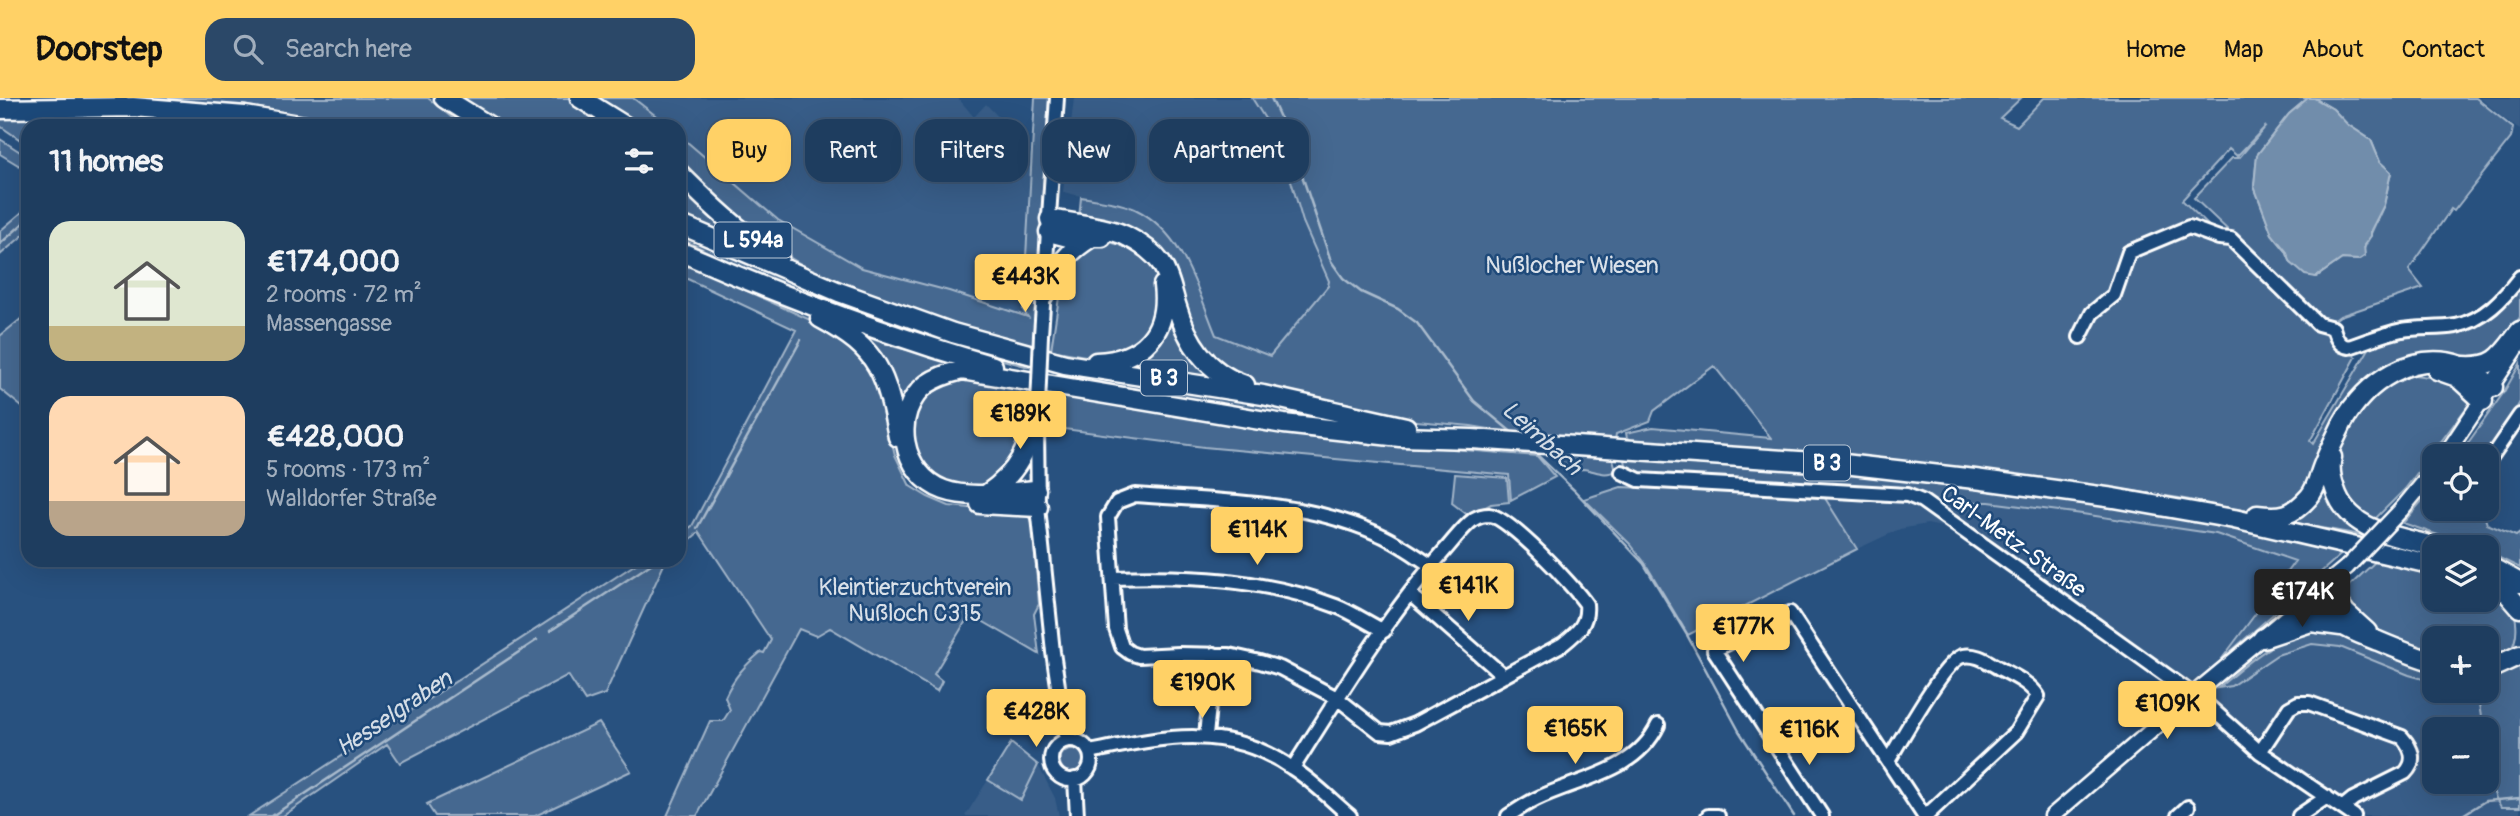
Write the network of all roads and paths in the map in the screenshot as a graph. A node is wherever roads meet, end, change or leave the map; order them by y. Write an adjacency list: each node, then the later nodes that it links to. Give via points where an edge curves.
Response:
1 (62, 98): 6 (highway)
2 (439, 98): 8 (highway)
3 (444, 98): 9 (highway)
4 (580, 98): 10 (highway)
5 (1057, 98): 12 (street)
6 (0, 108): 7 (highway, via 134,107)
7 (262, 119)
8 (467, 119)
9 (478, 119)
10 (614, 119)
11 (686, 180): 18 (highway, L 594a, via 762,247)
12 (1049, 225): 14 (highway, via 1068,237); 19 (street); 28 (highway, via 1124,234 1150,251 1167,275 1185,331 1201,357 1215,370)
13 (686, 227): 18 (highway, B 3)
14 (1091, 237): 19 (highway, via 1061,262); 23 (highway, via 1123,241 1149,258 1163,282 1163,317 1155,334 1130,355)
15 (686, 252): 17 (highway, B 3)
16 (2520, 277): 21 (street, via 2475,320 2404,330 2349,347 2339,342 2333,328 2318,324 2231,239 2189,227 2129,253 2114,295 2092,313)
17 (761, 287): 26 (highway, B 3, via 912,342); 38 (highway, via 840,329 874,359 889,390 901,450 920,481 940,495 960,501)
18 (839, 292): 23 (highway, B 3, via 953,333)
19 (1043, 296): 29 (street, bridge)
20 (2520, 331): 25 (highway, via 2491,364)
21 (2080, 337)
22 (2520, 343): 27 (main road)
23 (1065, 363): 28 (highway, B 3)
24 (2413, 366): 25 (highway, via 2427,361); 27 (highway, via 2448,372); 31 (highway, via 2389,374 2366,392)
25 (2464, 366): 27 (highway)
26 (1112, 394): 32 (highway, B 3, via 1284,424 1401,437); 37 (highway, via 962,370 927,384 907,412 904,437 910,459 922,477 943,490)
27 (2488, 394): 33 (main road)
28 (1263, 395): 32 (highway, B 3)
29 (1037, 409): 37 (highway, via 1017,466 1005,482); 38 (street)
30 (2520, 415): 34 (street)
31 (2337, 435): 39 (highway, via 2312,494 2299,507 2278,517 2253,514); 40 (highway, via 2330,474 2341,505 2368,528)
32 (1472, 439): 39 (highway, B 3, via 1844,464 2114,498)
33 (2453, 444)
34 (2499, 446)
35 (1622, 472): 60 (street, Carl-Metz-Straße, via 1639,480 1907,495 1939,512)
36 (2422, 485): 48 (main road, bridge)
37 (987, 494): 38 (highway)
38 (1037, 499): 64 (street)
39 (2234, 519): 41 (highway, B 3)
40 (2422, 543)
41 (2422, 562)
42 (1432, 566): 44 (street, via 1374,532 1311,513 1135,495 1117,502 1108,517); 49 (street); 59 (street, via 1472,520 1493,515 1505,521 1581,596 1587,612 1580,630)
43 (2499, 572): 46 (highway)
44 (1113, 578): 52 (street, via 1166,576 1254,583 1338,607); 55 (street, via 1122,647 1139,656)
45 (2499, 582): 46 (highway)
46 (2520, 585)
47 (2499, 588): 50 (highway)
48 (2322, 589): 51 (highway, via 2324,609); 53 (main road); 54 (highway)
49 (1410, 594): 52 (street); 59 (street)
50 (2520, 608)
51 (2341, 626): 53 (highway, via 2311,622); 54 (highway)
52 (1384, 631): 61 (street)
53 (2263, 638): 60 (main road)
54 (2378, 641): 57 (highway)
55 (1214, 654): 61 (street, via 1280,668); 63 (street)
56 (2517, 654): 58 (highway)
57 (2422, 658)
58 (2499, 664)
59 (1504, 676): 61 (street, via 1391,733 1380,732)
60 (2193, 695): 66 (street, Carl-Metz-Straße); 80 (main road)
61 (1337, 698): 68 (street)
62 (1658, 725): 75 (street, via 1650,743 1613,769 1536,799)
63 (1206, 736): 65 (street, via 1135,741); 68 (street, via 1242,743)
64 (1066, 740): 65 (street, via 1078,741); 69 (street, via 1056,747 1051,761 1059,775)
65 (1090, 752): 69 (street, via 1089,769)
66 (2260, 752): 70 (street, Carl-Metz-Straße); 72 (street, via 2289,708 2298,703 2309,702 2402,737 2412,754 2410,768)
67 (1888, 761): 78 (street, via 1790,613 1714,650); 79 (street); 79 (street, via 1955,659 1983,659 2032,686 2038,696 2016,732)
68 (1293, 768): 74 (street)
69 (1074, 779): 73 (street)
70 (2327, 797): 72 (street, Carl-Metz-Straße); 82 (street)
71 (2188, 807): 81 (street)
72 (2343, 808): 83 (street, Carl-Metz-Straße)
73 (1077, 816)
74 (1350, 816)
75 (1508, 816)
76 (1708, 816): 77 (street)
77 (1718, 816)
78 (1822, 816)
79 (1925, 816)
80 (2052, 816)
81 (2178, 816)
82 (2299, 816)
83 (2354, 816)

